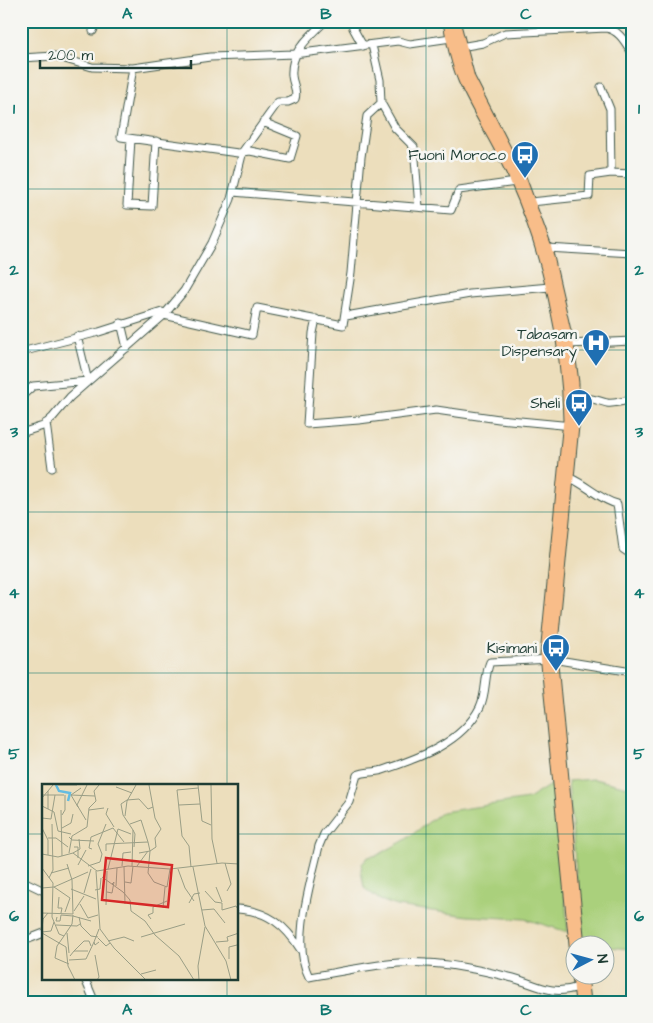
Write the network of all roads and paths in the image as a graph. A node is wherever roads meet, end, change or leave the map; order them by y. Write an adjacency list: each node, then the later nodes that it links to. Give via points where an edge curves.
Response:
1 (97, 21): 6 (street)
2 (325, 21): 12 (street)
3 (352, 21): 9 (street)
4 (448, 21): 7 (main road)
5 (455, 21): 10 (main road)
6 (93, 31)
7 (451, 38): 8 (street); 23 (main road, via 464,80)
8 (372, 45): 9 (street); 16 (street, via 380,80)
9 (363, 46): 12 (street)
10 (460, 47): 11 (street, via 484,43 505,33 606,28 613,29); 25 (main road, via 470,78)
11 (632, 52)
12 (294, 54): 14 (street, via 210,57); 17 (street, via 294,99 278,102)
13 (21, 58): 14 (street, via 55,56 92,67)
14 (133, 68): 18 (street, via 121,137)
15 (600, 87): 21 (street, via 610,109)
16 (381, 103): 26 (street, via 367,116); 27 (street, via 395,128 414,147)
17 (263, 122): 20 (street); 20 (street, via 297,136 290,159)
18 (132, 139): 19 (street); 19 (street, via 127,206 152,206)
19 (156, 141): 20 (street, via 238,153)
20 (243, 151): 24 (street)
21 (611, 174): 22 (street); 25 (street, via 590,176 589,196)
22 (632, 174)
23 (516, 182): 27 (street, via 459,190 451,210); 30 (main road, via 541,250)
24 (234, 192): 26 (street); 31 (street, via 212,243 184,291)
25 (531, 202): 28 (main road)
26 (358, 203): 27 (street); 32 (street)
27 (419, 207)
28 (547, 248): 29 (street); 37 (main road)
29 (632, 253)
30 (550, 287): 32 (street, via 470,294); 45 (main road)
31 (164, 315): 33 (street, via 252,335 257,308); 34 (street, via 162,312); 38 (street)
32 (346, 316): 33 (street, via 344,325)
33 (316, 319): 45 (street, via 307,424 436,410)
34 (120, 324): 35 (street); 38 (street)
35 (77, 336): 39 (street); 40 (street)
36 (632, 341): 37 (street)
37 (569, 344): 43 (main road)
38 (127, 348): 40 (street)
39 (21, 352)
40 (88, 381): 41 (street, via 33,386); 44 (street)
41 (21, 396)
42 (632, 399): 43 (street, via 608,403 586,397)
43 (575, 401): 45 (main road)
44 (46, 423): 46 (street); 47 (street)
45 (571, 426): 48 (main road); 50 (main road, via 548,612)
46 (21, 433)
47 (52, 468)
48 (570, 478): 49 (street, via 584,484 607,502 617,504 623,549); 50 (main road)
49 (632, 555)
50 (549, 659): 51 (street); 56 (main road); 58 (street, via 490,662 480,706 458,735 409,760 357,775 349,802 324,834 319,846 302,931)
51 (632, 672)
52 (21, 880): 53 (street)
53 (42, 890)
54 (239, 910): 58 (street, via 252,910 274,918 290,932)
55 (42, 934): 57 (street)
56 (577, 936)
57 (21, 942)
58 (302, 950): 61 (street, via 309,977 395,964 427,963 511,977 533,987 564,992)
59 (85, 980): 62 (street)
60 (584, 986): 64 (main road)
61 (578, 987): 63 (main road)
62 (93, 998)
63 (580, 1002)
64 (586, 1002)

